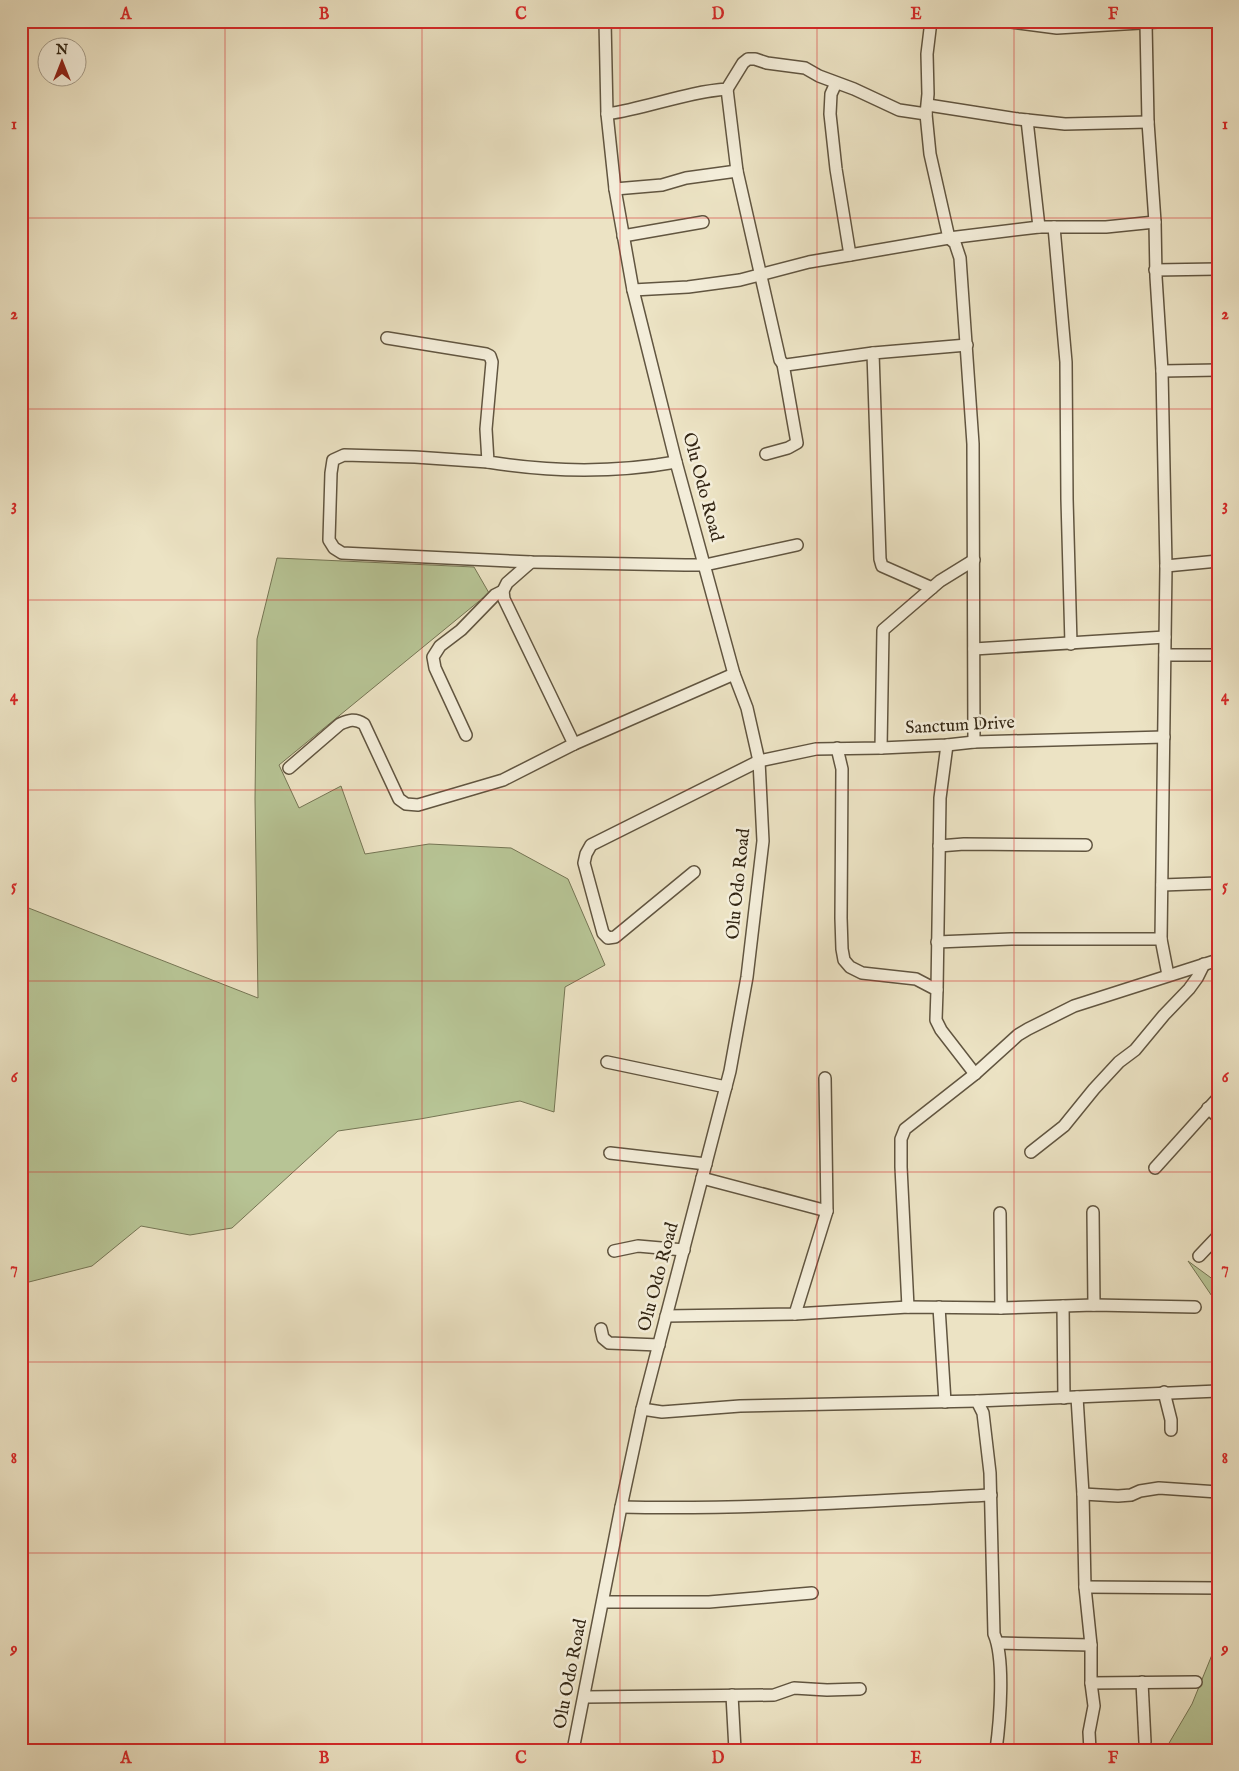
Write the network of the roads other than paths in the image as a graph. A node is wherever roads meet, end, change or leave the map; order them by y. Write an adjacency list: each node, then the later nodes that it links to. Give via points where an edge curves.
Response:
1 (605, 21): 9 (street, Olu Odo Road)
2 (931, 21): 8 (street)
3 (1005, 21): 5 (street, via 1056,28)
4 (1174, 21): 5 (street)
5 (1146, 24): 11 (street)
6 (836, 83): 7 (street, via 805,68 748,59); 8 (street, via 899,110); 20 (street, via 831,94 830,114)
7 (727, 89): 9 (street); 12 (street)
8 (927, 109): 10 (street); 19 (street, via 930,154)
9 (607, 114): 13 (street, Olu Odo Road)
10 (1027, 120): 11 (street, via 1064,124); 16 (street)
11 (1148, 122): 15 (street)
12 (737, 171): 13 (street, via 662,185); 23 (street)
13 (615, 189): 18 (street, Olu Odo Road)
14 (703, 222): 18 (street)
15 (1155, 222): 17 (street, via 1106,227); 22 (street)
16 (1039, 227): 17 (street); 19 (street)
17 (1054, 227): 43 (street, via 1066,362)
18 (623, 236): 24 (street, Olu Odo Road)
19 (949, 238): 20 (street); 26 (street, via 955,243 960,258)
20 (850, 255): 23 (street)
21 (1218, 269): 22 (street)
22 (1155, 270): 30 (street)
23 (760, 275): 24 (street, via 688,287); 28 (street)
24 (633, 290): 33 (street, Olu Odo Road)
25 (387, 338): 32 (street, via 490,356 486,429)
26 (966, 345): 27 (street); 35 (street, via 973,444)
27 (873, 352): 28 (street); 40 (street, via 880,559 882,566)
28 (783, 364): 31 (street, via 797,443)
29 (1218, 370): 30 (street)
30 (1162, 371): 39 (street)
31 (766, 454)
32 (488, 462): 33 (street, via 534,468 605,470); 37 (street, via 344,455 333,460 329,540 342,553)
33 (676, 462): 38 (street, Olu Odo Road)
34 (797, 546): 38 (street)
35 (974, 560): 40 (street); 44 (street)
36 (1218, 560): 39 (street)
37 (532, 562): 38 (street); 41 (street, via 507,583)
38 (705, 564): 47 (street, Olu Odo Road)
39 (1166, 566): 42 (street)
40 (932, 588): 54 (street, via 882,630)
41 (503, 591): 48 (street, via 440,646 433,657); 51 (street, via 504,600)
42 (1165, 638): 43 (street); 45 (street)
43 (1071, 644): 44 (street)
44 (974, 649): 50 (street)
45 (1165, 655): 46 (street); 49 (street)
46 (1218, 655)
47 (734, 674): 51 (street); 55 (street, Olu Odo Road, via 747,708)
48 (466, 735)
49 (1164, 737): 50 (street, Sanctum Drive); 61 (street)
50 (974, 742): 52 (street, Sanctum Drive)
51 (574, 744): 56 (street, via 503,780 418,805 406,804 399,799 364,724 358,720 340,724)
52 (947, 745): 54 (street, Sanctum Drive); 58 (street, via 940,798)
53 (837, 748): 54 (street, Sanctum Drive); 55 (street, Sanctum Drive); 67 (street, via 842,769 841,918 844,960 862,974 916,979)
54 (880, 748)
55 (759, 761): 59 (street, Sanctum Drive, via 591,845 584,863 603,933 608,938 615,937); 71 (street, Olu Odo Road, via 763,842 747,977)
56 (289, 768)
57 (1086, 845): 58 (street)
58 (939, 846): 63 (street)
59 (694, 872)
60 (1218, 883): 61 (street)
61 (1162, 885): 62 (street)
62 (1161, 939): 63 (street); 66 (street)
63 (937, 942): 67 (street)
64 (1218, 960): 65 (street)
65 (1204, 964): 66 (street); 75 (street, via 1189,989 1135,1050 1119,1062 1064,1126)
66 (1168, 975): 69 (street, via 1074,1006 1036,1025 1018,1035)
67 (936, 990): 69 (street, via 936,1020)
68 (607, 1062): 71 (street)
69 (975, 1074): 89 (street, via 905,1129 902,1139)
70 (825, 1078): 80 (street)
71 (726, 1087): 77 (street, Olu Odo Road)
72 (1218, 1098): 73 (street)
73 (1208, 1108): 74 (street); 78 (street)
74 (1218, 1117)
75 (1031, 1152)
76 (610, 1153): 77 (street)
77 (706, 1164): 79 (street, Olu Odo Road)
78 (1155, 1168)
79 (702, 1178): 80 (street); 84 (street, Olu Odo Road)
80 (827, 1211): 93 (street)
81 (1093, 1212): 87 (street)
82 (1000, 1213): 92 (street)
83 (1218, 1236): 86 (street)
84 (684, 1250): 85 (street, via 638,1246); 94 (street, Olu Odo Road)
85 (614, 1251)
86 (1198, 1256)
87 (1094, 1305): 88 (street); 91 (street)
88 (1063, 1306): 92 (street); 100 (street)
89 (908, 1307): 90 (street); 93 (street)
90 (939, 1307): 92 (street); 101 (street)
91 (1194, 1307)
92 (1001, 1308)
93 (795, 1314): 94 (street)
94 (666, 1316): 96 (street, Olu Odo Road)
95 (601, 1329): 96 (street, via 603,1338 609,1342)
96 (659, 1345): 103 (street, Olu Odo Road)
97 (1218, 1391): 98 (street)
98 (1164, 1392): 99 (street); 104 (street)
99 (1078, 1397): 100 (street); 106 (street)
100 (1064, 1398): 102 (street)
101 (945, 1402): 102 (street); 103 (street, via 740,1406 662,1412)
102 (977, 1402): 107 (street, via 982,1413)
103 (642, 1409): 108 (street, Olu Odo Road)
104 (1171, 1430)
105 (1218, 1492): 106 (street, via 1159,1488 1131,1495)
106 (1084, 1494): 109 (street)
107 (991, 1495): 108 (street, via 690,1508); 113 (street, via 994,1634)
108 (621, 1507): 112 (street, Olu Odo Road)
109 (1085, 1587): 110 (street); 114 (street)
110 (1218, 1588)
111 (812, 1593): 112 (street, via 709,1602)
112 (603, 1602): 120 (street, Olu Odo Road)
113 (998, 1643): 114 (street); 124 (street)
114 (1091, 1645): 117 (street)
115 (1142, 1682): 116 (street); 117 (street); 121 (street)
116 (1196, 1682)
117 (1091, 1683): 125 (street, via 1094,1706 1089,1732)
118 (860, 1689): 119 (street, via 794,1688 774,1695)
119 (732, 1695): 120 (street); 123 (street)
120 (585, 1697): 122 (street, Olu Odo Road)
121 (1145, 1742)
122 (573, 1750)
123 (735, 1750)
124 (996, 1750)
125 (1090, 1750)

